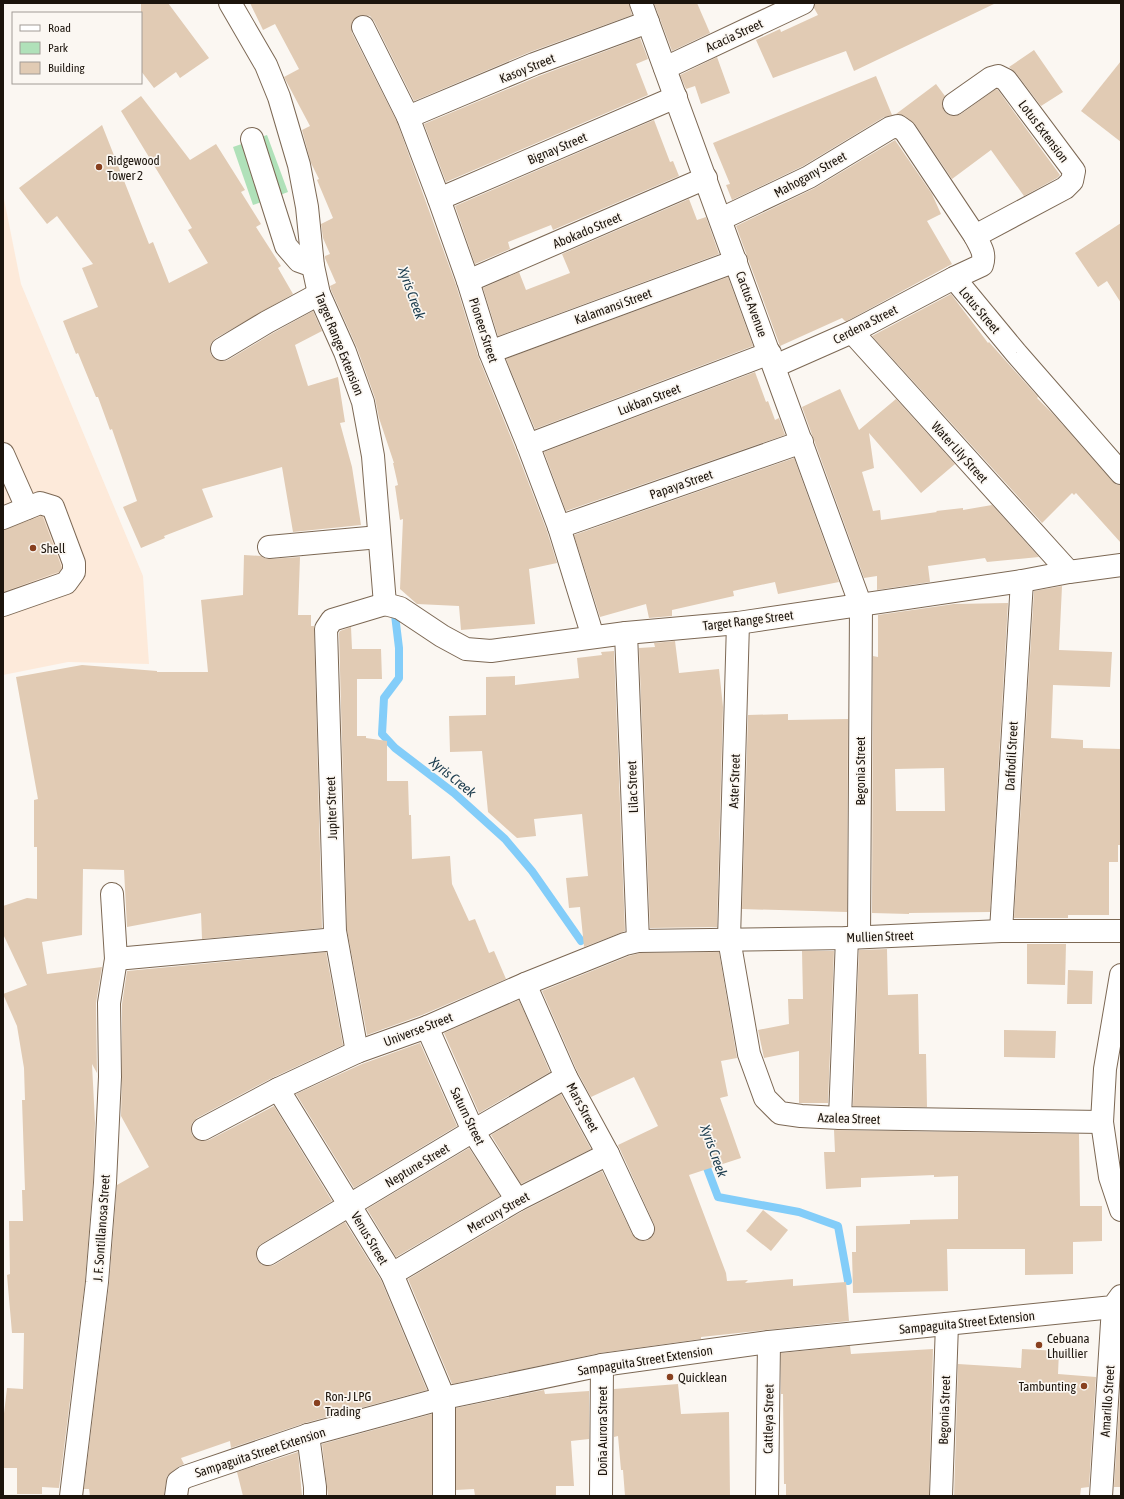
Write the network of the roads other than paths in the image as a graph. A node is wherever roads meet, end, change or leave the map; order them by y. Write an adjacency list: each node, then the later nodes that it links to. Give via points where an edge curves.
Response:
1 (230, 3): 16 (street, Target Range Extension, via 266,65 279,97 299,165 307,207)
2 (803, 3): 5 (street, Acacia Street)
3 (644, 12): 5 (street, Cactus Avenue); 8 (street, Kasoy Street, via 534,64)
4 (363, 27): 8 (street, Pioneer Street)
5 (665, 68): 6 (street, Cactus Avenue)
6 (676, 97): 11 (street, Cactus Avenue); 12 (street, Bignay Street)
7 (954, 104): 14 (street, Lotus Extension, via 991,78 998,76 1006,80 1074,171 1072,181 1065,188)
8 (408, 118): 12 (street, Pioneer Street)
9 (898, 126): 13 (street, Mahogany Street, via 890,128 809,177); 14 (street, Lotus Street, via 906,131)
10 (252, 139): 16 (street, via 286,246 299,261)
11 (706, 178): 13 (street, Cactus Avenue); 18 (street, Abokado Street)
12 (439, 200): 18 (street, Pioneer Street)
13 (721, 219): 15 (street, Cactus Avenue)
14 (975, 236): 17 (street, Lotus Street, via 984,252 982,265)
15 (736, 261): 22 (street, Kalamansi Street); 23 (street, Cactus Avenue)
16 (313, 266): 19 (street, Target Range Extension)
17 (954, 278): 20 (street, Cerdena Street); 27 (street, Lotus Street)
18 (468, 281): 22 (street, Pioneer Street)
19 (319, 294): 21 (street); 31 (street, Target Range Extension, via 345,352 363,402 373,456)
20 (852, 332): 23 (street, Cerdena Street); 34 (street, Water Lily Street)
21 (222, 349)
22 (490, 352): 25 (street, Pioneer Street)
23 (772, 360): 24 (street, Cactus Avenue); 25 (street, Lukban Street)
24 (802, 442): 30 (street, Papaya Street); 38 (street, Cactus Avenue)
25 (528, 444): 30 (street, Pioneer Street)
26 (3, 454): 28 (street)
27 (1121, 473)
28 (27, 508): 29 (street); 37 (street, via 40,503 53,507 74,563 74,572 66,583)
29 (3, 518)
30 (559, 527): 41 (street, Pioneer Street)
31 (379, 537): 32 (street); 36 (street, Target Range Extension)
32 (270, 547)
33 (1121, 565): 34 (street, Target Range Street)
34 (1069, 572): 35 (street, Target Range Street)
35 (1022, 581): 38 (street, Target Range Street); 43 (street, Daffodil Street)
36 (385, 604): 41 (street, Target Range Street, via 400,608 466,649 491,651); 46 (street, Jupiter Street, via 332,620 326,630)
37 (3, 605)
38 (861, 606): 39 (street, Target Range Street); 45 (street, Begonia Street)
39 (738, 623): 40 (street, Target Range Street); 47 (street, Aster Street)
40 (626, 633): 41 (street, Target Range Street); 48 (street, Lilac Street)
41 (593, 637)
42 (112, 894): 49 (street, J. F. Sontillanosa Street)
43 (1001, 931): 44 (street, Mullien Street); 45 (street, Mullien Street)
44 (1121, 931)
45 (853, 937): 47 (street, Mullien Street); 57 (street, Begonia Street)
46 (336, 939): 49 (street); 53 (street, Jupiter Street)
47 (729, 939): 48 (street, Mullien Street); 57 (street, Azalea Street, via 749,1054 765,1098 780,1113)
48 (638, 941): 51 (street, Universe Street, via 612,948)
49 (116, 959): 75 (street, J. F. Sontillanosa Street, via 109,1003 105,1183 97,1282)
50 (1121, 975): 54 (street)
51 (525, 984): 52 (street, Universe Street); 55 (street, Mars Street)
52 (427, 1027): 53 (street, Universe Street); 60 (street, Saturn Street)
53 (357, 1052): 56 (street, Universe Street)
54 (1113, 1070): 58 (street)
55 (566, 1077): 60 (street, Neptune Street); 61 (street, Mars Street)
56 (278, 1089): 59 (street, Universe Street); 63 (street, Venus Street)
57 (840, 1118): 58 (street, Azalea Street)
58 (1102, 1122): 64 (street, via 1110,1177)
59 (203, 1129)
60 (473, 1131): 62 (street, Saturn Street); 63 (street, Neptune Street)
61 (608, 1154): 62 (street, Mercury Street); 65 (street, Mars Street)
62 (517, 1200): 67 (street, Mercury Street)
63 (351, 1205): 66 (street, Neptune Street); 67 (street, Venus Street)
64 (1121, 1210)
65 (643, 1229)
66 (268, 1254)
67 (392, 1274): 72 (street, Venus Street)
68 (1117, 1301): 69 (street, Sampaguita Street Extension); 81 (street, Amarillo Street)
69 (947, 1324): 70 (street, Sampaguita Street Extension); 80 (street, Begonia Street)
70 (770, 1342): 71 (street, Sampaguita Street Extension); 79 (street, Cattleya Street)
71 (602, 1365): 72 (street, Sampaguita Street Extension); 78 (street, Doña Aurora Street)
72 (444, 1398): 73 (street, Sampaguita Street Extension); 77 (street)
73 (308, 1435): 74 (street, Sampaguita Street Extension, via 185,1477); 76 (street)
74 (177, 1489)
75 (70, 1496)
76 (315, 1496)
77 (444, 1496)
78 (601, 1496)
79 (767, 1496)
80 (941, 1496)
81 (1101, 1496)

